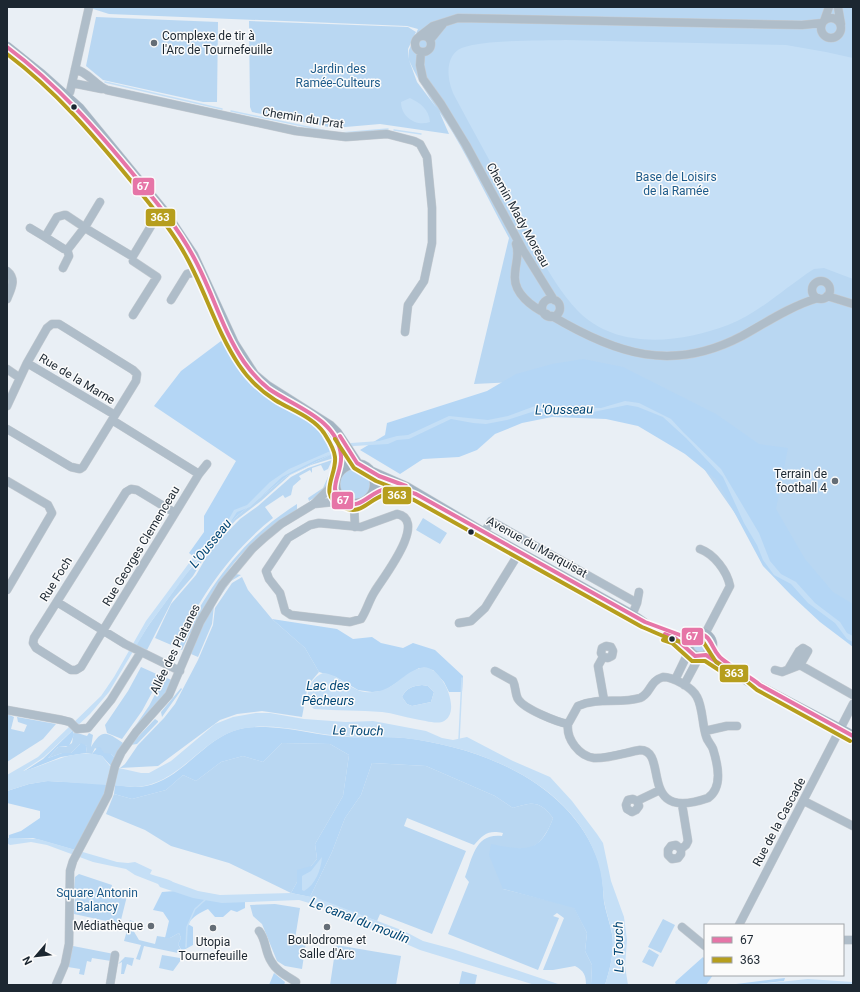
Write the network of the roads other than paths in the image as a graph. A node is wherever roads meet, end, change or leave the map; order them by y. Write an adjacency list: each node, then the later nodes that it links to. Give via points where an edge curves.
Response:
1 (89, 7): 13 (street)
2 (829, 7): 4 (street)
3 (838, 7): 6 (street)
4 (823, 22): 6 (street, via 833,18); 7 (street); 8 (street)
5 (443, 24): 7 (street, via 458,18); 9 (street, via 433,26); 10 (street)
6 (840, 24): 8 (street, via 841,32 833,38 827,38)
7 (802, 26): 8 (street)
8 (821, 32)
9 (420, 36): 10 (street, via 426,36); 12 (street, via 414,43 415,49)
10 (430, 40): 12 (street, via 429,50)
11 (7, 47): 16 (main road)
12 (421, 52): 17 (street, Chemin Mady Moreau, via 423,79)
13 (75, 69): 14 (street); 15 (street, Chemin du Prat, via 82,71)
14 (72, 83): 15 (street, Chemin du Prat); 16 (street)
15 (107, 90): 42 (street, Chemin du Prat, via 296,131 341,137 387,134 420,144 428,157 432,243 424,281 408,305)
16 (66, 96): 19 (main road, via 98,130)
17 (462, 141): 34 (street, Chemin Mady Moreau, via 522,250); 40 (street, Chemin Mady Moreau, via 517,246 515,276 518,288 529,303)
18 (100, 202): 21 (street)
19 (165, 213): 24 (street, via 154,221); 27 (main road)
20 (30, 228): 22 (street)
21 (85, 228): 22 (street, via 62,215 56,219); 23 (street); 24 (street)
22 (45, 237): 23 (street)
23 (67, 249): 25 (street, via 69,256)
24 (132, 258): 39 (street, via 157,277)
25 (63, 268)
26 (7, 271): 32 (street, via 13,278)
27 (201, 271): 33 (street, via 187,274); 49 (main road, via 234,344 254,375 324,423)
28 (830, 287): 29 (street, via 820,281); 30 (street, via 830,294); 35 (street)
29 (812, 288): 31 (street, via 813,294); 36 (street)
30 (827, 296): 31 (street); 35 (street)
31 (818, 298): 36 (street, Chemin Mady Moreau)
32 (7, 299)
33 (171, 300)
34 (554, 300): 38 (street); 40 (street, via 545,301 543,308)
35 (842, 300): 37 (street)
36 (803, 302): 41 (street, Chemin Mady Moreau, via 724,344 698,353 673,357 627,351 597,340)
37 (853, 304)
38 (560, 309): 40 (street, via 559,313); 41 (street)
39 (133, 315)
40 (549, 315): 41 (street, Chemin Mady Moreau)
41 (568, 325)
42 (405, 332)
43 (28, 363): 45 (street); 47 (street, Rue de la Marne); 47 (street, via 47,328 52,324 59,324 135,372 136,381)
44 (7, 369): 45 (street)
45 (20, 378): 46 (street)
46 (7, 406)
47 (113, 418): 48 (street, via 84,467 78,469); 54 (street)
48 (7, 429)
49 (343, 448): 50 (main road); 52 (main road)
50 (358, 463): 52 (main road, via 347,465); 53 (main road)
51 (206, 464): 54 (street, Rue Georges Clemenceau)
52 (340, 470): 56 (main road)
53 (372, 472): 57 (main road, Avenue du Marquisat); 58 (main road, via 375,483)
54 (199, 474): 62 (street, Rue Georges Clemenceau)
55 (7, 480): 67 (street, via 48,505 52,513)
56 (334, 484): 59 (main road); 60 (street, Allée des Platanes)
57 (416, 494): 58 (main road, Avenue du Marquisat, via 389,488 381,489); 64 (main road, Avenue du Marquisat)
58 (372, 495): 61 (main road, via 368,500)
59 (344, 501): 60 (street, Allée des Platanes); 61 (main road)
60 (314, 504): 86 (street, Allée des Platanes, via 281,524 264,538 231,573 206,611)
61 (354, 504): 63 (street)
62 (175, 513): 69 (street, Rue Foch, via 137,490 126,492); 74 (street, Rue Georges Clemenceau)
63 (355, 527): 63 (street, via 315,523 284,543 266,571 280,592 288,613 350,622 361,619 375,590 391,569 402,548 407,526 403,516 396,514)
64 (484, 533): 66 (main road, Avenue du Marquisat); 70 (street, via 491,521)
65 (700, 548): 75 (street, via 717,562 730,586)
66 (519, 553): 71 (main road, Avenue du Marquisat); 73 (street, via 485,608 471,621)
67 (8, 585)
68 (639, 592): 70 (street)
69 (57, 602): 74 (street); 74 (street, Rue Foch, via 34,638 36,648 73,670 81,667)
70 (637, 603): 71 (street)
71 (632, 615): 72 (main road, Avenue du Marquisat)
72 (645, 622): 76 (main road, Avenue du Marquisat); 79 (main road, Avenue du Marquisat, via 648,626 674,638)
73 (460, 623)
74 (103, 631): 78 (street)
75 (705, 634): 76 (main road, via 697,633); 77 (main road, via 710,639)
76 (691, 637): 79 (main road)
77 (712, 647): 80 (main road); 89 (main road, via 720,658)
78 (135, 649): 86 (street); 93 (street, via 115,695 92,726 84,730 77,729 70,722)
79 (689, 650): 80 (main road); 87 (street)
80 (702, 656): 88 (street); 89 (main road)
81 (603, 657): 91 (street, via 598,666)
82 (800, 665): 83 (street); 83 (street, via 808,651 803,648 799,650); 90 (street)
83 (789, 668): 85 (street, via 782,672)
84 (495, 670): 94 (street, via 513,682 518,699 523,704 555,721)
85 (775, 670)
86 (180, 671): 110 (street, Allée des Platanes, via 169,695 127,744 115,766 101,810 77,853 70,871 70,944)
87 (675, 680): 88 (street); 91 (street, via 659,678 653,682 646,695 640,698)
88 (684, 685): 97 (street, via 698,698)
89 (760, 685): 96 (main road)
90 (853, 695)
91 (604, 700): 94 (street, via 578,706)
92 (853, 704): 96 (street, Rue de la Cascade)
93 (7, 710)
94 (568, 724): 99 (street, via 572,744 591,757 647,751 653,758)
95 (737, 726): 97 (street)
96 (840, 729): 98 (main road); 101 (street, Rue de la Cascade)
97 (704, 731): 102 (street, via 713,750 718,782 713,794 708,798)
98 (853, 736)
99 (660, 790): 100 (street); 102 (street, via 666,798)
100 (637, 801)
101 (804, 801): 103 (street); 105 (street, Rue de la Cascade)
102 (682, 804): 104 (street, via 689,838)
103 (853, 826)
104 (681, 849)
105 (740, 924)
106 (682, 926): 108 (street)
107 (259, 931): 112 (street, via 271,962 276,969 296,982)
108 (704, 945)
109 (115, 955): 111 (street)
110 (56, 985)
111 (110, 985)
112 (295, 985)

